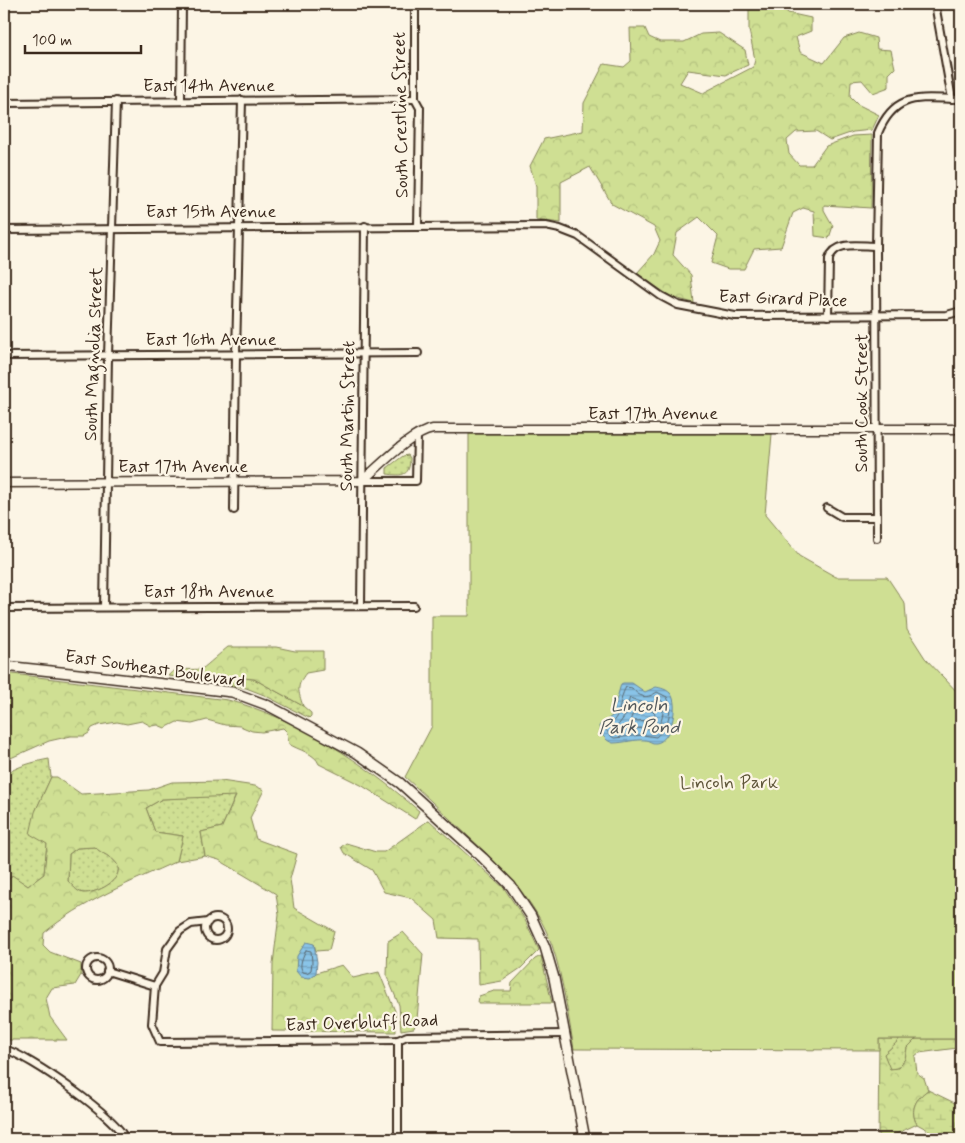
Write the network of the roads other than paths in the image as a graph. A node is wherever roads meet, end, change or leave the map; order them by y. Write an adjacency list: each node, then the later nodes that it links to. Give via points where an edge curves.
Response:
1 (182, 4): 5 (street)
2 (414, 4): 4 (street, South Crestline Street)
3 (935, 4): 7 (street)
4 (414, 99): 6 (street, East 14th Avenue); 12 (street, South Crestline Street, via 420,108)
5 (181, 100): 6 (street, East 14th Avenue); 9 (street, East 14th Avenue)
6 (242, 100): 13 (street)
7 (952, 100): 8 (street); 16 (street, South Cook Street, via 905,101 884,119 877,143)
8 (961, 100)
9 (116, 101): 10 (street, East 14th Avenue); 14 (street, South Magnolia Street)
10 (4, 103)
11 (365, 226): 12 (street, East 15th Avenue); 13 (street, East 15th Avenue); 22 (street, South Martin Street)
12 (418, 226): 19 (street, East Girard Place, via 546,226 560,229 578,236 678,305 735,316)
13 (238, 227): 14 (street, East 15th Avenue); 21 (street)
14 (112, 228): 15 (street, East 15th Avenue); 24 (street, South Magnolia Street)
15 (4, 230)
16 (876, 246): 18 (street, South Cook Street); 19 (street, via 844,246 834,250 829,259)
17 (961, 312): 18 (street, East Girard Place)
18 (877, 315): 19 (street, East Girard Place); 25 (street, South Cook Street)
19 (828, 316)
20 (418, 353): 22 (street, East 16th Avenue)
21 (236, 354): 22 (street, East 16th Avenue); 24 (street, East 16th Avenue); 30 (street)
22 (364, 354): 28 (street, South Martin Street)
23 (4, 356): 24 (street, East 16th Avenue)
24 (108, 356): 29 (street, South Magnolia Street)
25 (876, 429): 26 (street, East 17th Avenue); 27 (street, East 17th Avenue, via 440,428); 34 (street, South Cook Street)
26 (961, 429)
27 (417, 435): 28 (street, East 17th Avenue); 28 (street, East 17th Avenue, via 416,481)
28 (362, 481): 30 (street, East 17th Avenue); 36 (street, South Martin Street)
29 (105, 482): 30 (street, East 17th Avenue); 31 (street, East 17th Avenue); 38 (street, South Magnolia Street)
30 (234, 482): 33 (street)
31 (4, 483)
32 (827, 508): 34 (street, via 842,517)
33 (234, 510)
34 (877, 517): 35 (street, South Cook Street)
35 (877, 538)
36 (361, 606): 37 (street, East 18th Avenue); 38 (street, East 18th Avenue)
37 (414, 606)
38 (104, 607): 39 (street, East 18th Avenue)
39 (4, 608)
40 (4, 666): 44 (main road, East Southeast Boulevard, via 238,694 267,705 357,753 400,783 511,886 538,929 545,947)
41 (208, 922): 43 (street, via 190,924 180,931 166,948 163,973)
42 (107, 972): 43 (street)
43 (155, 986): 45 (street, East Overbluff Road, via 152,1024 160,1042)
44 (566, 1034): 45 (street, East Overbluff Road, via 408,1036); 49 (main road, East Southeast Boulevard)
45 (398, 1040): 48 (street)
46 (4, 1049): 47 (street, via 75,1091 115,1125)
47 (125, 1139)
48 (398, 1139)
49 (585, 1139)

